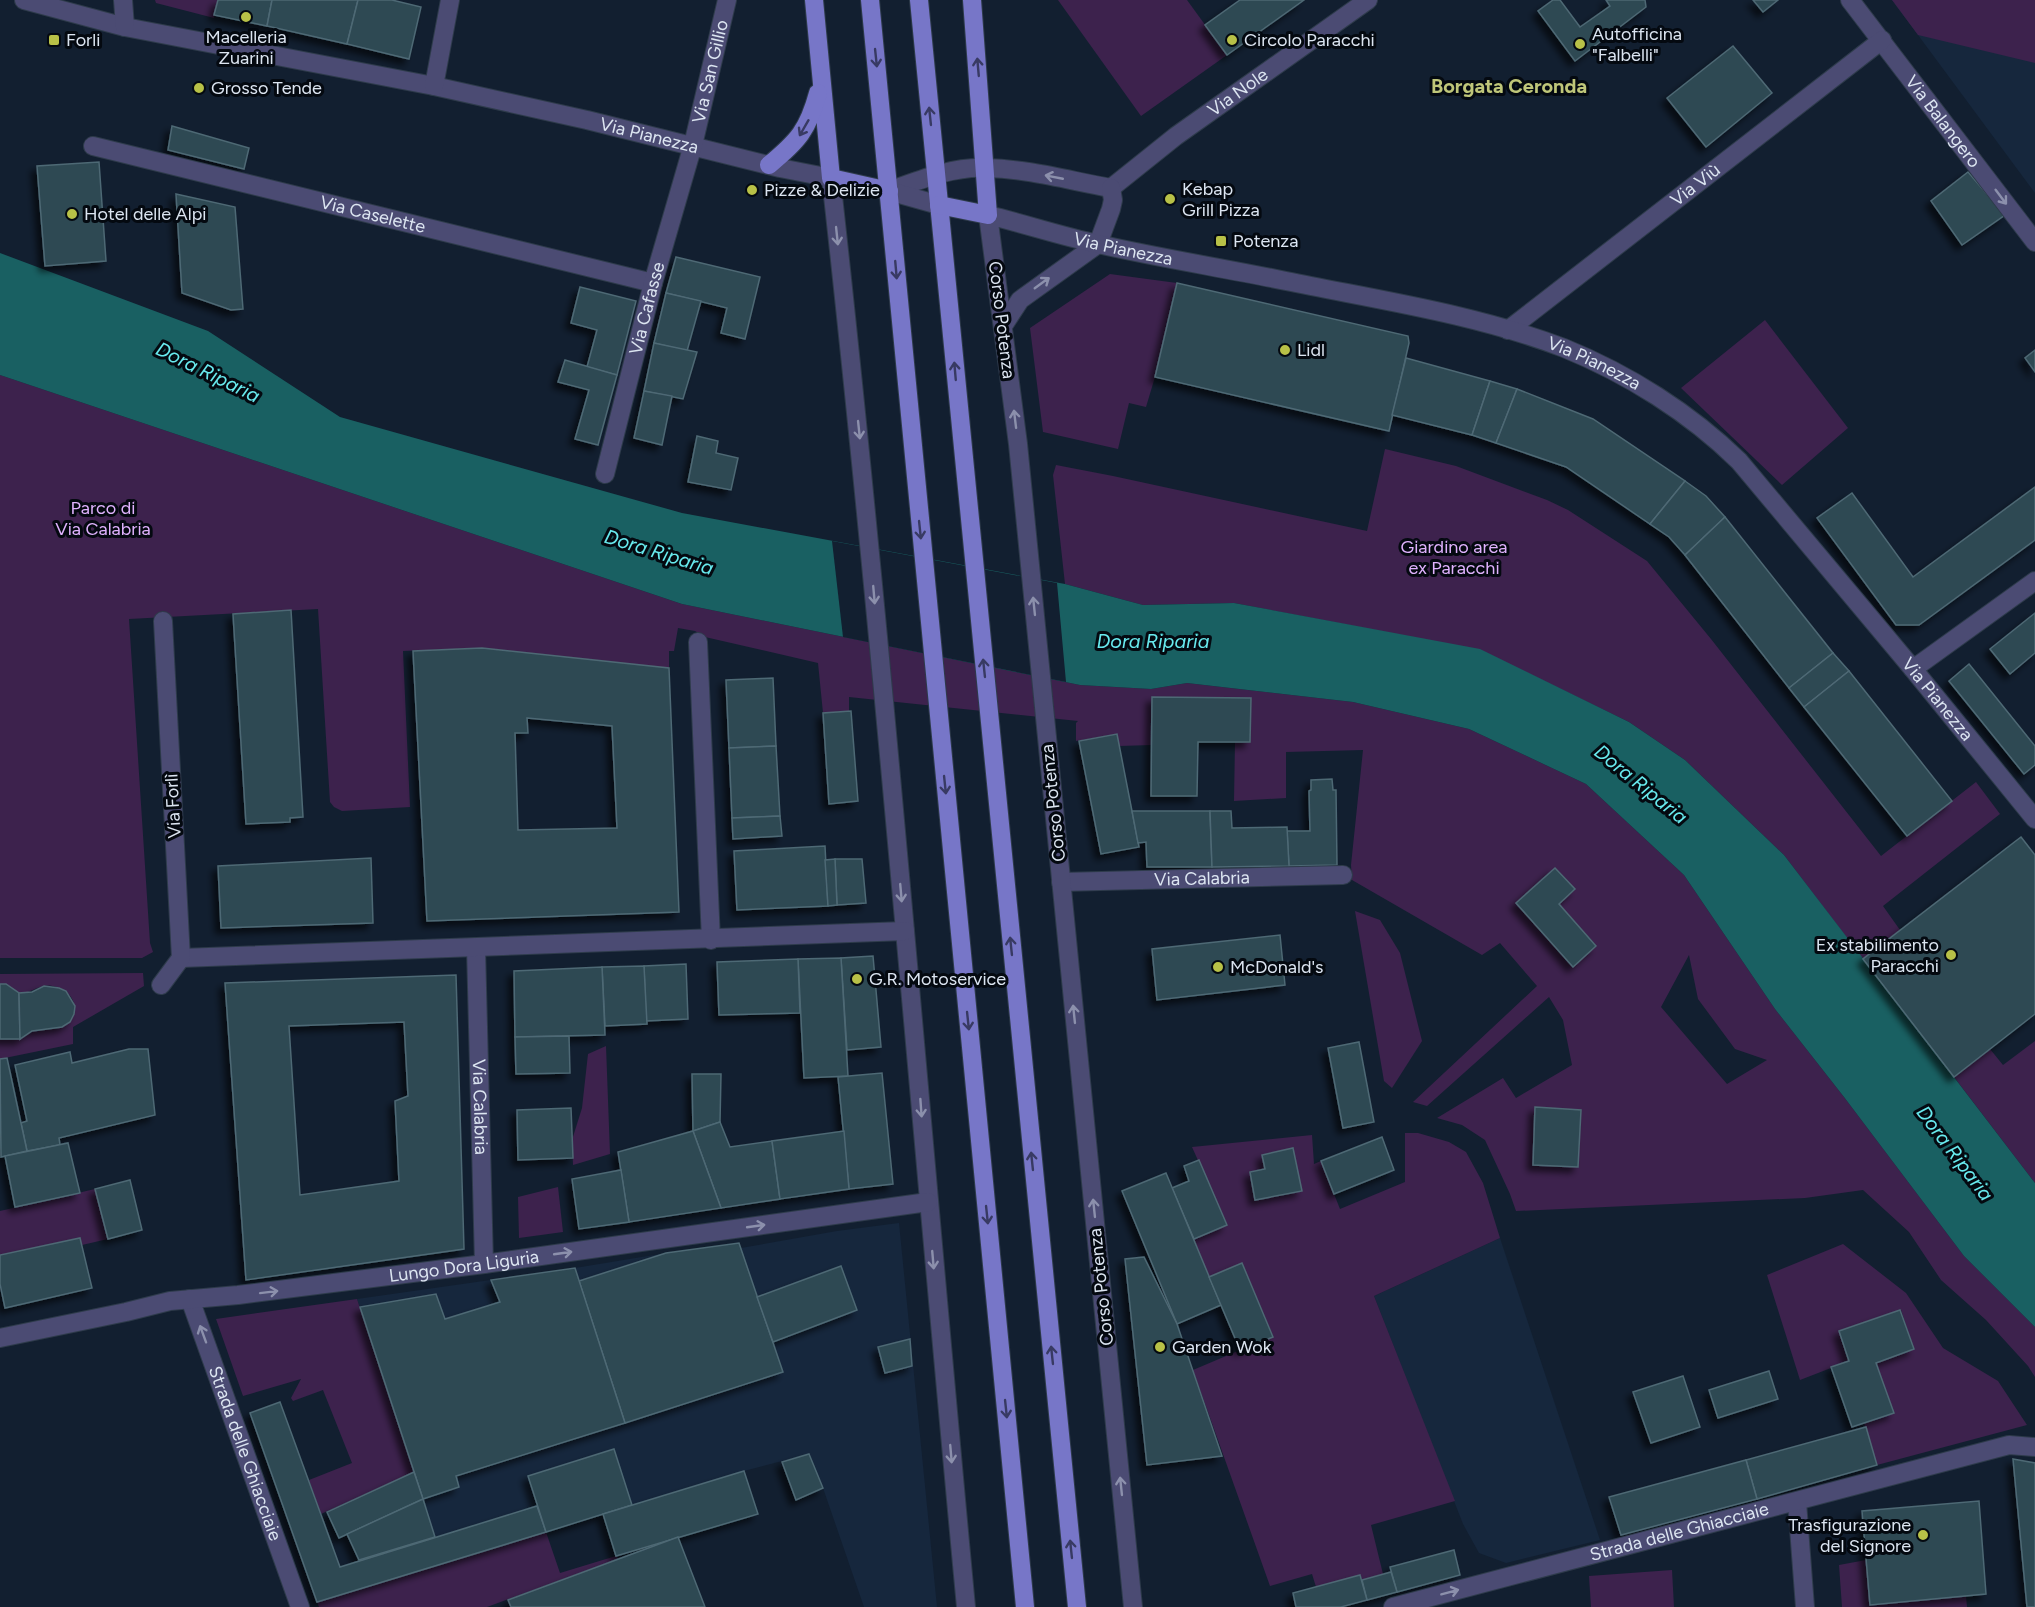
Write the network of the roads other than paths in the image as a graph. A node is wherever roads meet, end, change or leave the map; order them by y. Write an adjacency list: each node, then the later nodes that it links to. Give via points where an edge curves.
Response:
1 (24, 0): 11 (street, Via Pianezza)
2 (123, 0): 11 (street)
3 (450, 0): 14 (street)
4 (728, 0): 15 (street, Via San Gillio)
5 (814, 0): 13 (main road)
6 (870, 0): 22 (main road, one-way to 22)
7 (919, 0): 19 (main road, one-way to 7)
8 (972, 0): 18 (main road, Corso Potenza, one-way to 8)
9 (1851, 0): 12 (street, Via Balangero)
10 (1360, 2): 21 (street, Via Nole, via 1143,160)
11 (125, 27): 14 (street, Via Pianezza)
12 (1882, 40): 25 (street, Via Balangero, one-way to 25); 29 (street, Via Viù)
13 (821, 79): 17 (main road, one-way to 17, via 805,128 794,145); 20 (main road)
14 (434, 86): 15 (street, Via Pianezza)
15 (693, 145): 17 (street, Via Pianezza); 27 (street, Via Cafasse)
16 (93, 146): 27 (street, Via Caselette)
17 (769, 165): 20 (street, Via Pianezza)
18 (986, 167): 19 (street); 21 (street, one-way to 18); 24 (main road, Corso Potenza)
19 (936, 174): 22 (street); 23 (main road)
20 (831, 178): 22 (main road, Via Pianezza); 38 (street, one-way to 38, via 864,474)
21 (1111, 188): 26 (street, via 1111,210)
22 (889, 191): 23 (street, Via Pianezza); 51 (main road, one-way to 51)
23 (939, 205): 24 (main road, Via Pianezza); 52 (main road, one-way to 23)
24 (988, 215): 26 (street, Via Pianezza); 28 (street, Corso Potenza)
25 (2035, 242)
26 (1098, 244): 28 (street, one-way to 26, via 1020,300); 29 (street, Via Pianezza, via 1441,312)
27 (653, 283): 30 (street, Via Cafasse)
28 (1003, 326): 37 (street, Corso Potenza, one-way to 28)
29 (1508, 330): 34 (street, Via Pianezza, via 1604,366 1714,437 1739,461)
30 (605, 474)
31 (2035, 581): 34 (street)
32 (163, 621): 41 (street, Via Forlì)
33 (698, 642): 39 (street)
34 (1913, 669): 35 (street, Via Pianezza)
35 (2035, 819)
36 (1342, 875): 37 (street, Via Calabria)
37 (1061, 882): 53 (street, Corso Potenza, one-way to 37)
38 (904, 931): 39 (street); 43 (street, one-way to 43)
39 (711, 940): 40 (street)
40 (477, 948): 41 (street); 44 (street, Via Calabria)
41 (181, 958): 42 (street)
42 (161, 985)
43 (928, 1202): 44 (street, Lungo Dora Liguria, one-way to 43); 50 (street, one-way to 50)
44 (484, 1264): 45 (street, Lungo Dora Liguria, one-way to 44)
45 (190, 1299): 46 (street, Lungo Dora Liguria); 49 (street, Strada delle Ghiacciaie, one-way to 45)
46 (0, 1338)
47 (2035, 1447): 48 (street, Strada delle Ghiacciaie, via 2008,1445)
48 (1797, 1502): 54 (street, Strada delle Ghiacciaie, one-way to 48); 55 (street)
49 (300, 1607)
50 (966, 1607)
51 (1025, 1607)
52 (1077, 1607)
53 (1133, 1607)
54 (1393, 1607)
55 (1805, 1607)

